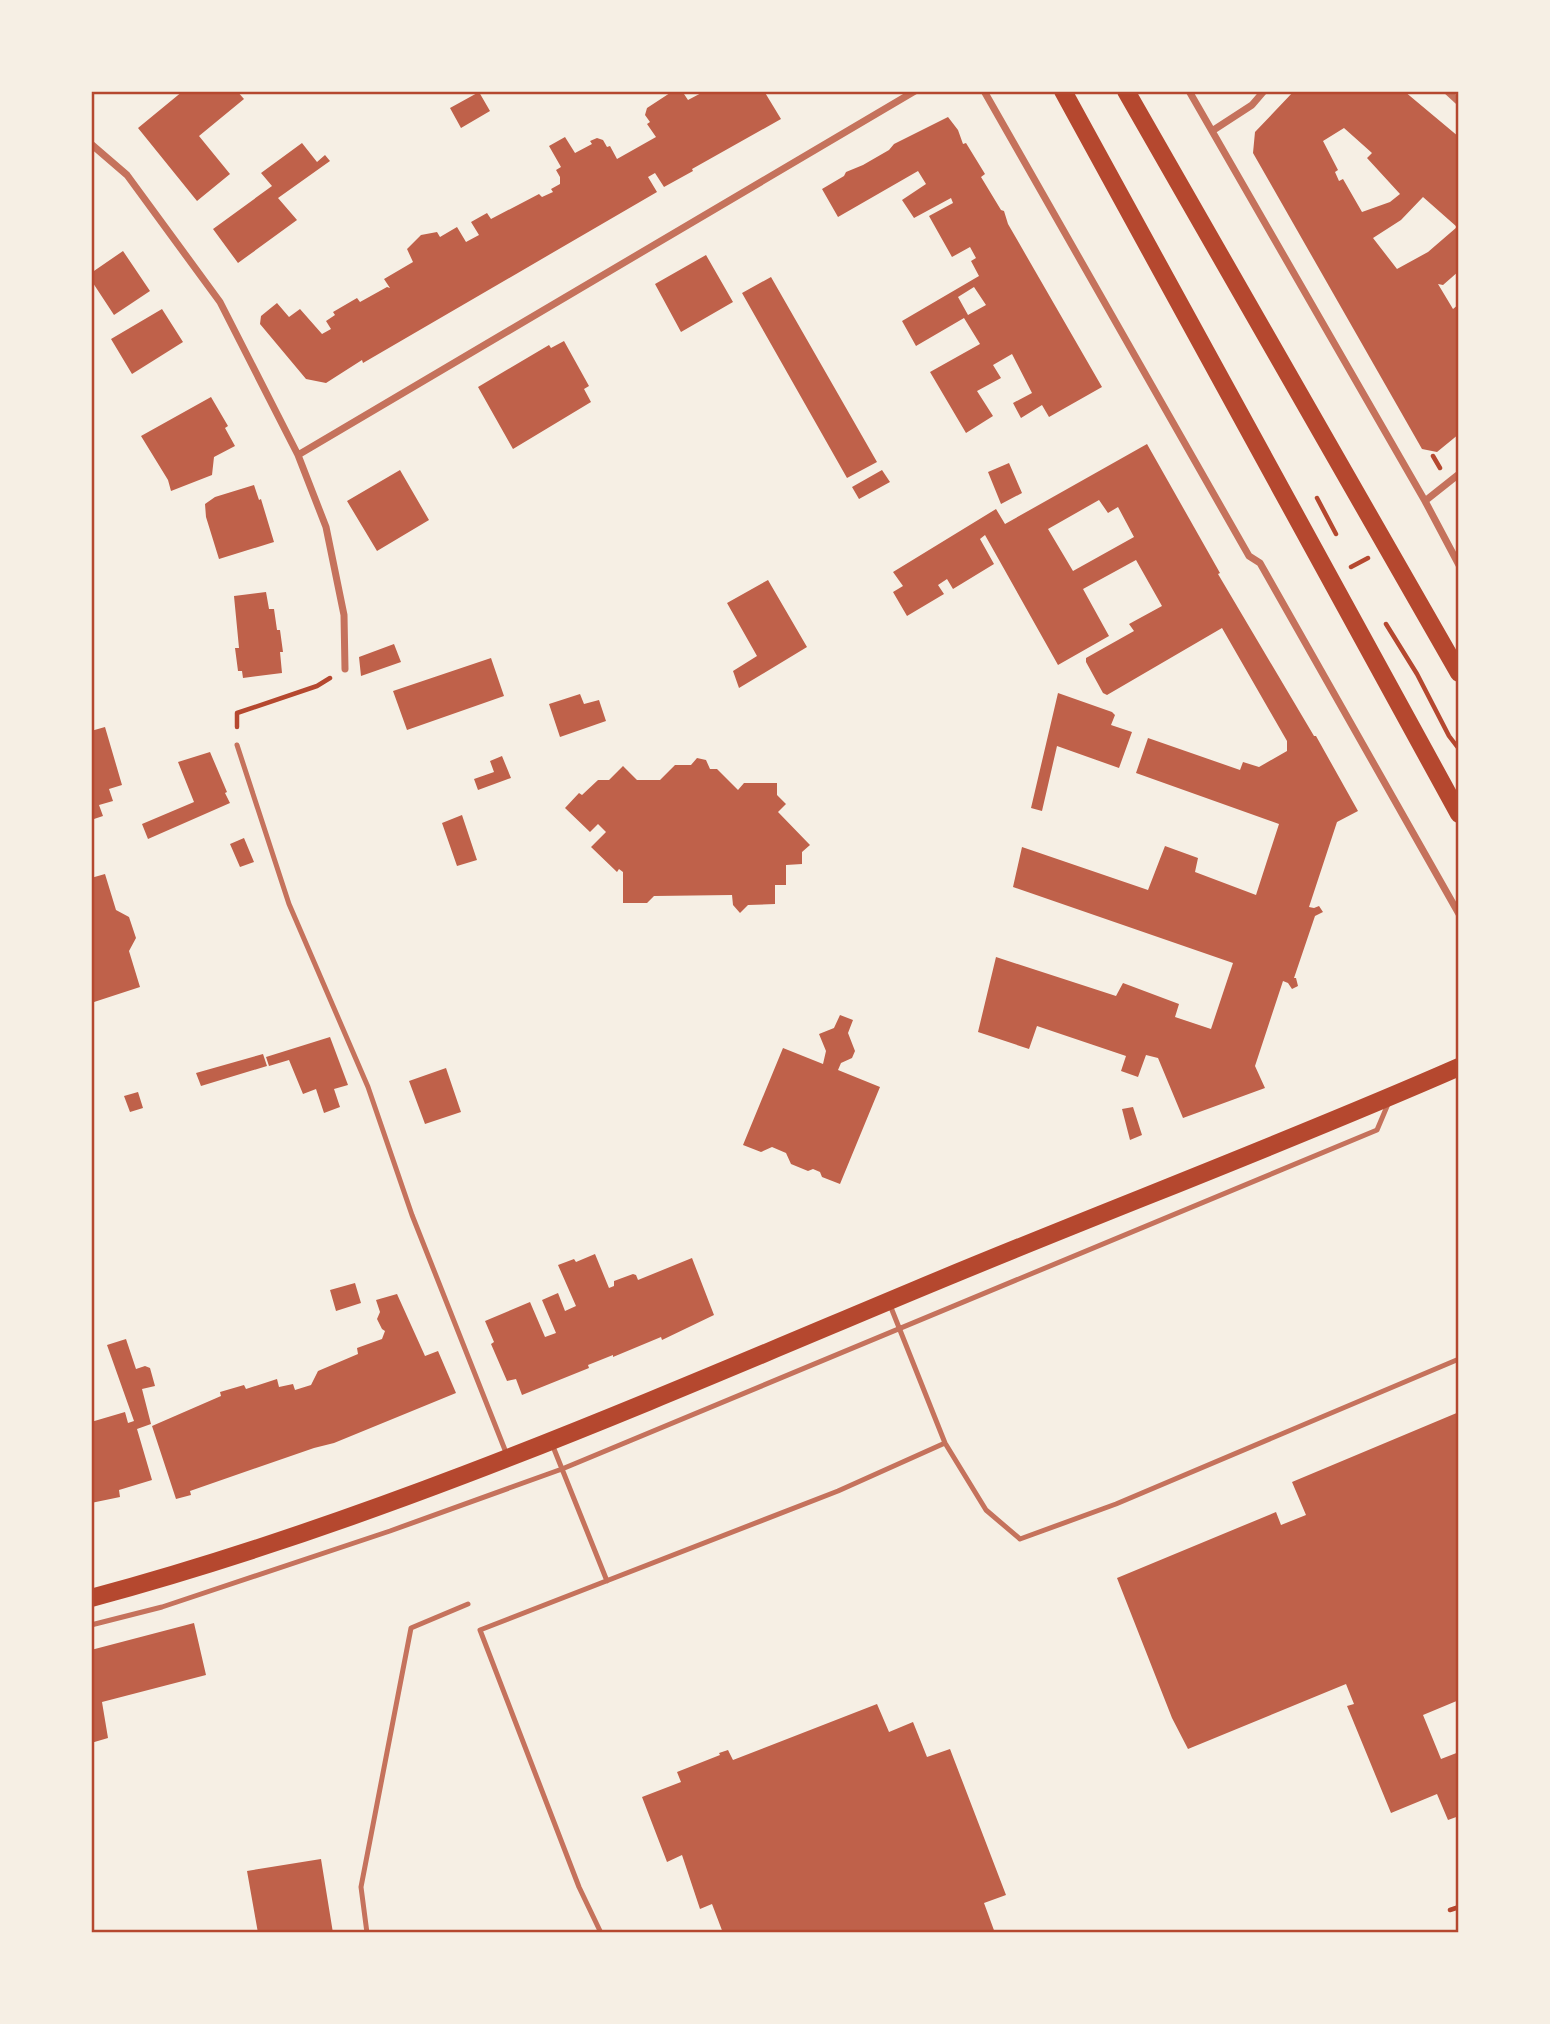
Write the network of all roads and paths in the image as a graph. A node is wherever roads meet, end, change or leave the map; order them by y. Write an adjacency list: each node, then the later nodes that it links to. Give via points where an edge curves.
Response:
1 (915, 91): 11 (street)
2 (984, 91): 22 (street)
3 (1063, 91): 20 (main road)
4 (1126, 91): 16 (main road)
5 (1189, 91): 9 (street)
6 (1264, 91): 9 (street, via 1252,105)
7 (1447, 91): 8 (street)
8 (1459, 102)
9 (1212, 131): 13 (street)
10 (91, 144): 11 (street, via 127,175 220,302)
11 (298, 455): 15 (street, via 326,527 345,615)
12 (1459, 474): 13 (street)
13 (1425, 501): 14 (street)
14 (1459, 565)
15 (345, 669): 18 (path, via 317,686 237,713)
16 (1459, 673)
17 (1449, 736): 19 (path)
18 (237, 745): 30 (lane, via 289,904 368,1087 412,1215)
19 (1459, 749)
20 (1454, 797): 21 (main road)
21 (1459, 814)
22 (1459, 914)
23 (1459, 1066): 24 (main road)
24 (1391, 1097): 25 (main road); 26 (lane, via 1377,1130)
25 (888, 1301): 26 (lane); 28 (main road)
26 (901, 1328): 29 (lane); 31 (lane)
27 (1459, 1359): 29 (lane, via 1116,1504 1020,1539 986,1510)
28 (551, 1442): 30 (main road); 31 (lane)
29 (944, 1443): 32 (lane, via 838,1491)
30 (508, 1458): 33 (main road, via 344,1520)
31 (562, 1469): 32 (lane); 35 (lane, via 162,1607)
32 (607, 1581): 39 (lane, via 480,1630)
33 (91, 1598)
34 (468, 1604): 38 (lane, via 411,1628 361,1887)
35 (91, 1625)
36 (1459, 1907): 37 (path)
37 (1450, 1910)
38 (367, 1933)
39 (601, 1933)

